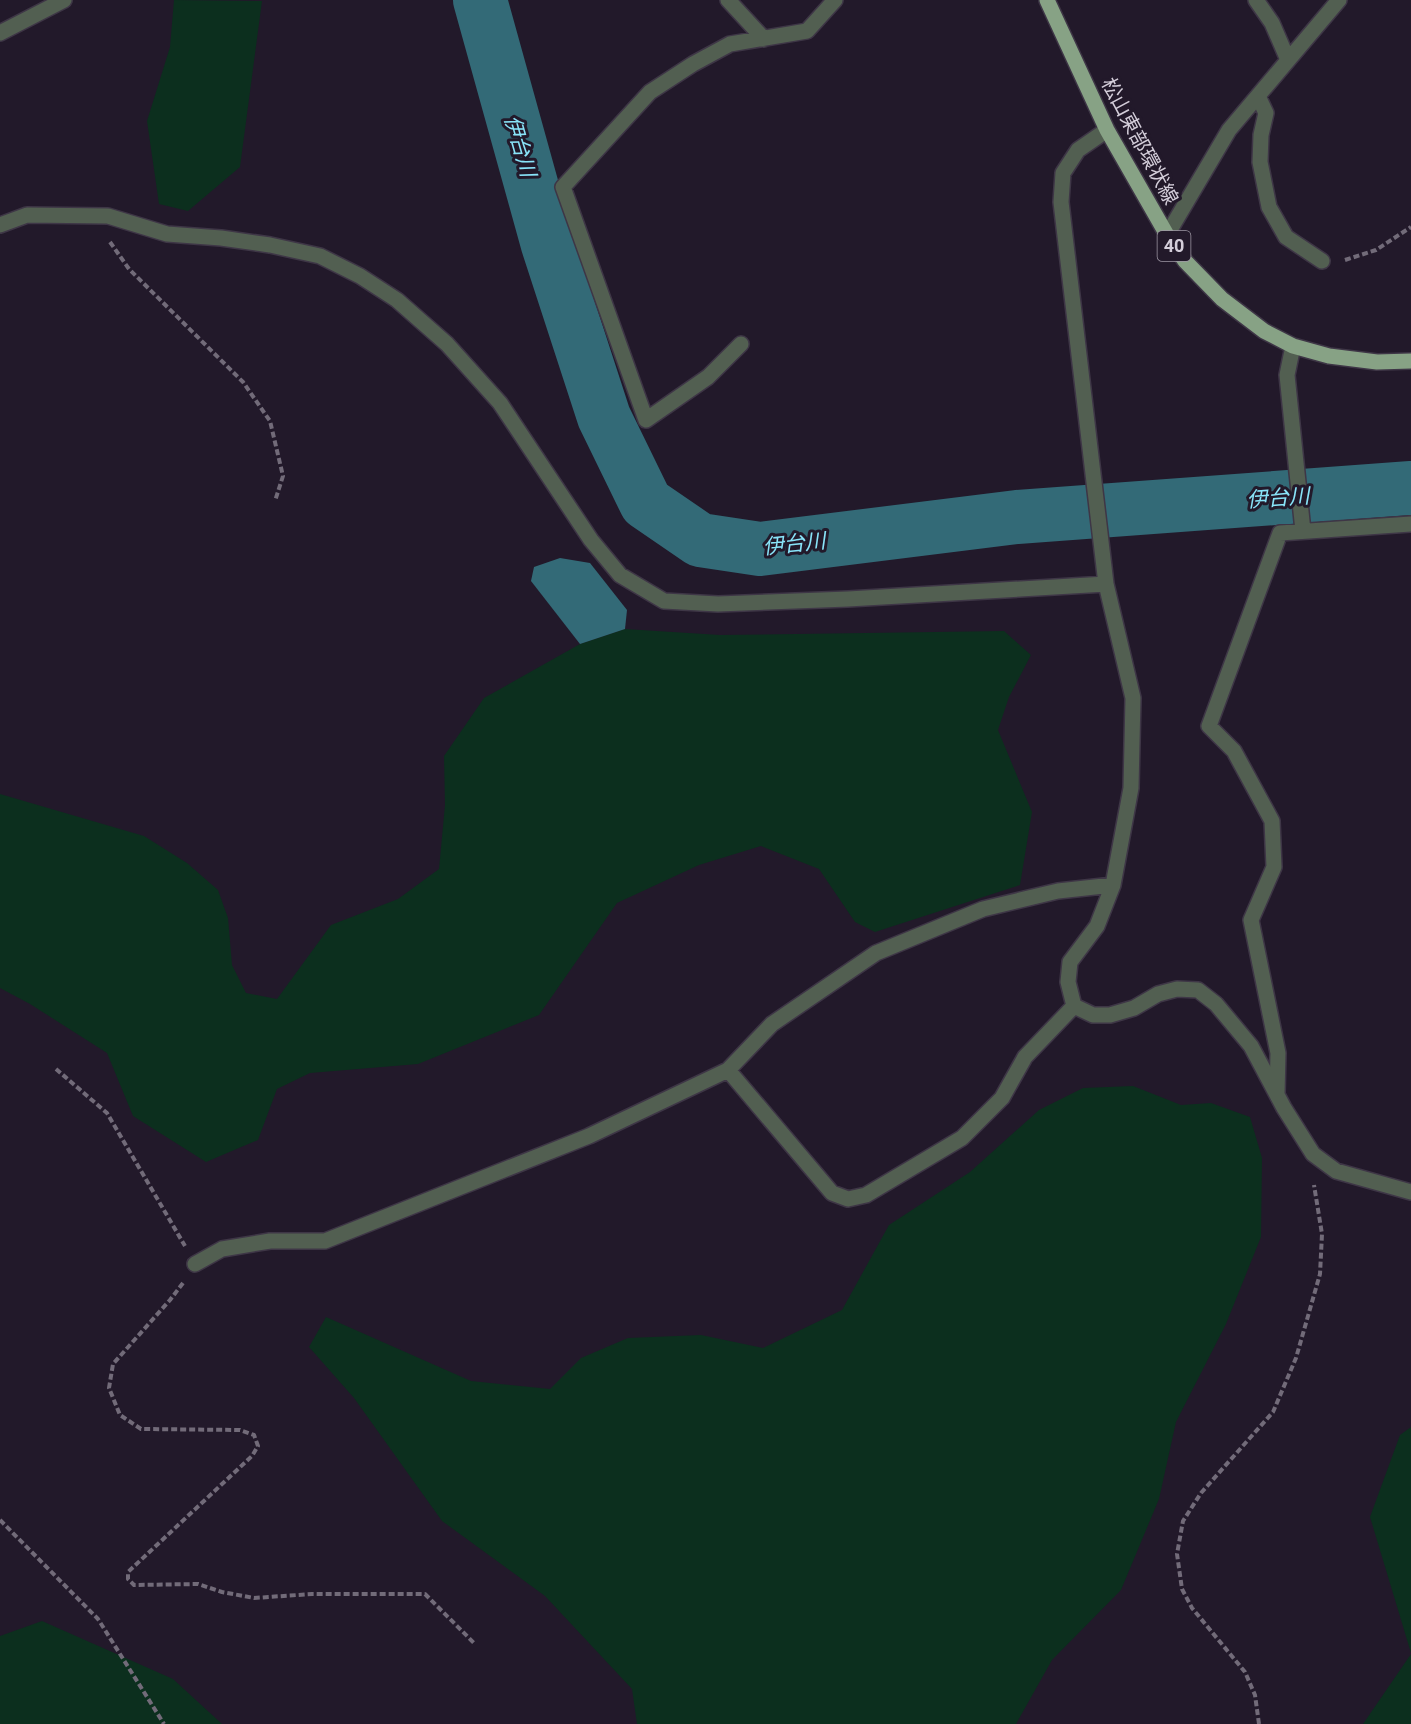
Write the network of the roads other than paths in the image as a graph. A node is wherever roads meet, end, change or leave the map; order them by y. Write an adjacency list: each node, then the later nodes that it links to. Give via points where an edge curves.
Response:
1 (64, 0): 7 (street)
2 (728, 0): 8 (street)
3 (836, 0): 8 (street, via 807,32)
4 (1047, 0): 11 (main road, 松山東部環状線 / 40)
5 (1256, 0): 9 (street, via 1272,23)
6 (1339, 0): 9 (street)
7 (0, 33)
8 (764, 39): 15 (street, via 730,44 650,92 563,187 646,420 708,377)
9 (1288, 60): 10 (street)
10 (1258, 96): 13 (street, via 1230,130); 14 (street, via 1266,113 1260,162 1269,207 1286,237)
11 (1107, 130): 13 (main road, 松山東部環状線 / 40); 20 (street, via 1078,150 1063,173 1061,202)
12 (0, 225): 20 (street, via 27,214 108,216 167,234 270,245 320,256 360,276 397,300 447,344 500,403 591,540 620,575 664,601 730,603)
13 (1167, 235): 16 (main road, 松山東部環状線 / 40, via 1185,261 1222,299 1264,331)
14 (1322, 261)
15 (741, 344)
16 (1293, 346): 17 (main road, 松山東部環状線 / 40, via 1329,356 1377,362); 19 (street, via 1287,375)
17 (1411, 361)
18 (1411, 524): 19 (street)
19 (1303, 527): 24 (street, via 1280,533 1209,726 1234,751 1272,821 1274,867 1251,920 1278,1053)
20 (1106, 584): 21 (street, via 1133,698 1131,788)
21 (1113, 885): 22 (street, via 1097,926 1071,962 1068,982); 23 (street, via 1058,891 983,909 876,953 772,1024)
22 (1074, 1006): 23 (street, via 1025,1057 1002,1098 962,1138 866,1195 848,1199 832,1193); 24 (street, via 1093,1015 1110,1015 1134,1008 1158,994 1177,989 1198,990 1216,1004 1251,1046)
23 (728, 1070): 26 (street, via 589,1136 326,1241 270,1241 222,1249)
24 (1277, 1096): 25 (street, via 1313,1154 1336,1171)
25 (1411, 1192)
26 (195, 1264)

